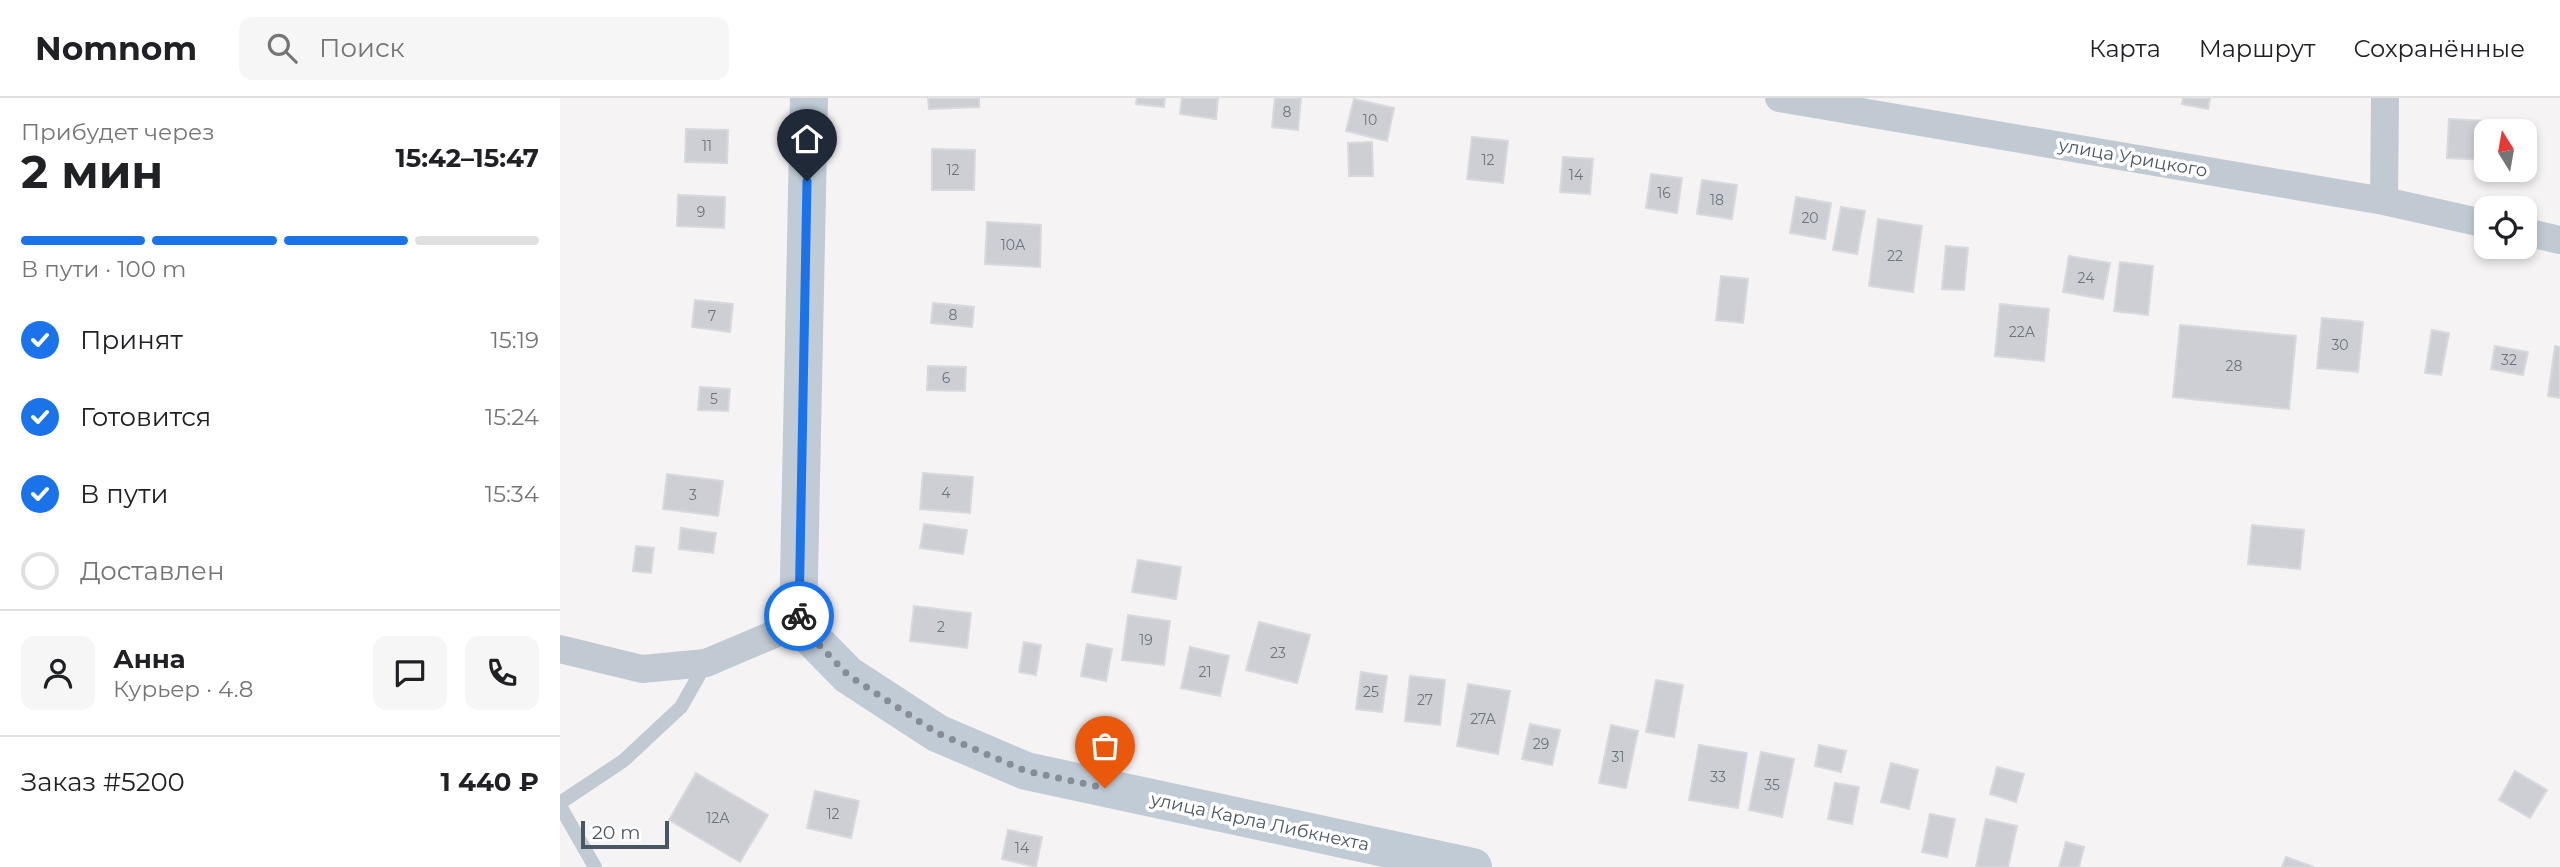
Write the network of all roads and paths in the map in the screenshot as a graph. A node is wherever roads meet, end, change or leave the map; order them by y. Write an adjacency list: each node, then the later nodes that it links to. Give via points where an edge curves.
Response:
1 (809, 98): 8 (main road)
2 (1779, 98): 4 (street, улица Урицкого)
3 (2385, 98): 4 (street)
4 (2384, 201): 5 (street, улица Урицкого)
5 (2474, 221)
6 (2537, 235): 7 (street)
7 (2560, 240)
8 (799, 624): 10 (street); 13 (main road, улица Карла Либкнехта, via 848,675 937,733 1026,771)
9 (560, 649): 10 (street, via 642,669)
10 (706, 663): 11 (lane, via 681,707 623,761)
11 (560, 804): 12 (lane)
12 (595, 867)
13 (1472, 867)

